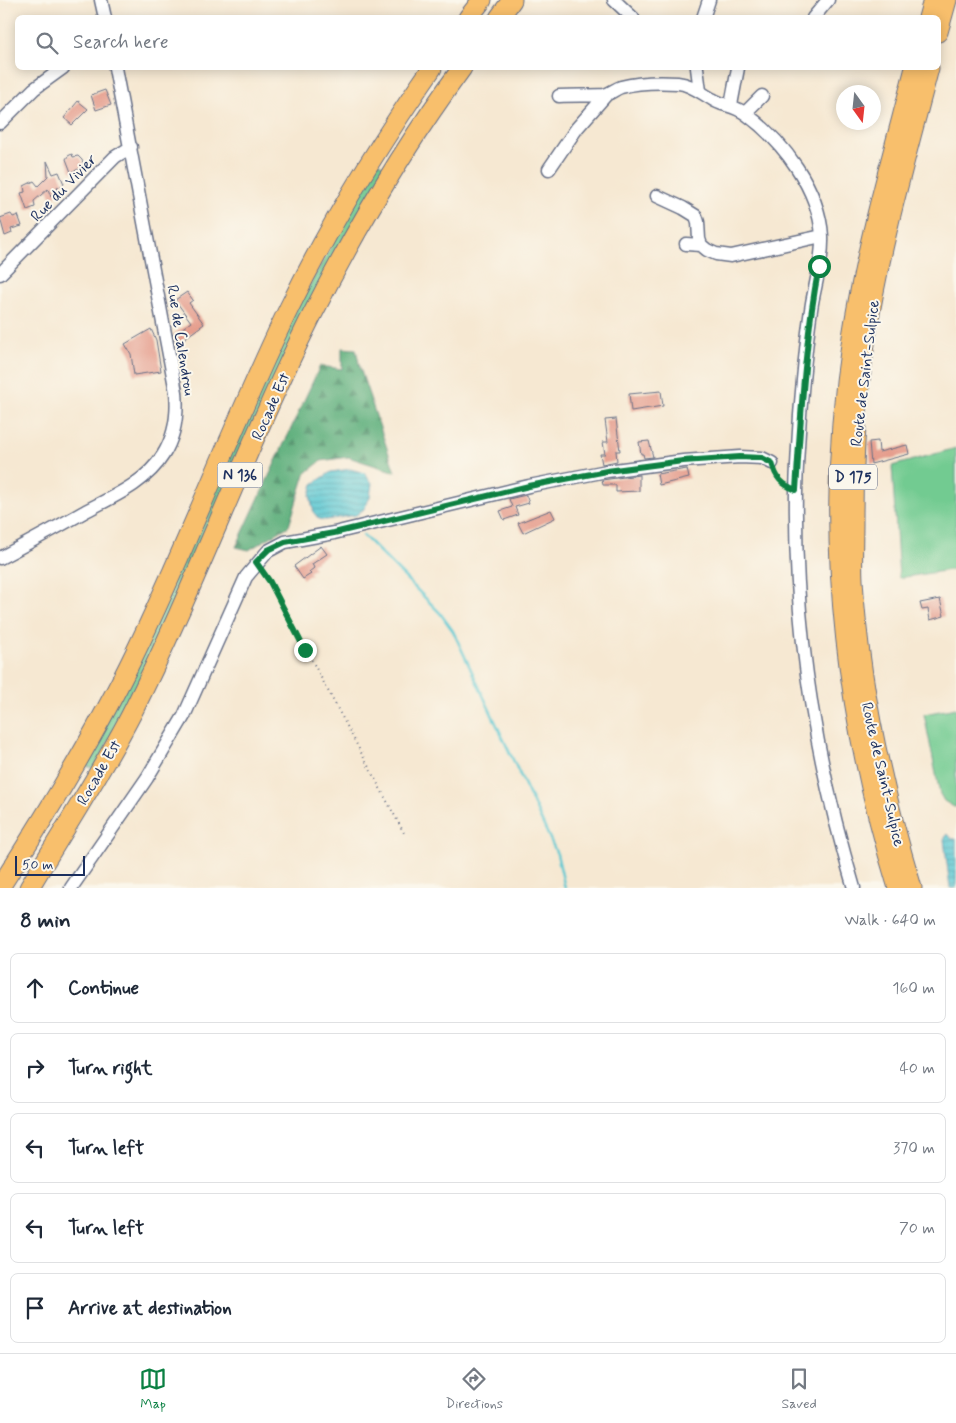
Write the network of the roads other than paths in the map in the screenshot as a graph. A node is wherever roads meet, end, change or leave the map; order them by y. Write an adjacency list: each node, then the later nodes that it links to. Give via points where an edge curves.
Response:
1 (101, 0): 9 (street)
2 (482, 0): 10 (highway)
3 (512, 0): 11 (highway)
4 (614, 0): 12 (street)
5 (708, 0): 13 (street)
6 (828, 0): 14 (street)
7 (933, 0): 15 (highway)
8 (947, 0): 16 (highway)
9 (104, 15)
10 (470, 15)
11 (501, 15)
12 (630, 15)
13 (704, 15)
14 (815, 15)
15 (929, 15)
16 (941, 21)
17 (60, 70): 31 (street, via 34,89)
18 (115, 70): 32 (street, Rue de Calendrou)
19 (431, 70): 41 (highway, Rocade Est / N 136, via 383,142 315,257 238,418 132,660 82,754)
20 (461, 70): 42 (highway, Rocade Est / N 136, via 365,216 309,321 132,713)
21 (697, 70): 25 (street)
22 (738, 70): 29 (street)
23 (914, 70): 45 (highway, Route de Saint-Sulpice / D 175, via 868,253 852,337 839,461 840,582 852,693 869,780)
24 (928, 70): 46 (highway, Route de Saint-Sulpice / D 175, via 882,254 866,337 853,461 853,579 866,691 889,806)
25 (700, 91): 26 (street, via 680,83 651,83 620,87); 29 (street, via 713,100)
26 (606, 95): 27 (street); 33 (street, via 577,128)
27 (559, 96)
28 (762, 96): 30 (street)
29 (731, 105): 30 (street)
30 (745, 113): 35 (street, via 783,149 802,174 821,219)
31 (0, 123)
32 (131, 147): 38 (street, Rue du Vivier, via 114,157); 40 (street, Rue de Calendrou, via 176,392 172,436 159,462 136,482)
33 (549, 169)
34 (657, 196): 37 (street, via 696,216)
35 (822, 236): 37 (street, via 731,256 716,254); 44 (street, via 823,247 804,364 796,490 800,609 812,711 826,785)
36 (686, 244): 37 (street)
37 (701, 245)
38 (0, 274)
39 (772, 463): 43 (street, via 762,458 740,457 607,471 285,542 268,550 246,577 184,716 147,778)
40 (0, 558)
41 (0, 887)
42 (29, 888)
43 (71, 888)
44 (854, 888)
45 (898, 888)
46 (912, 888)

